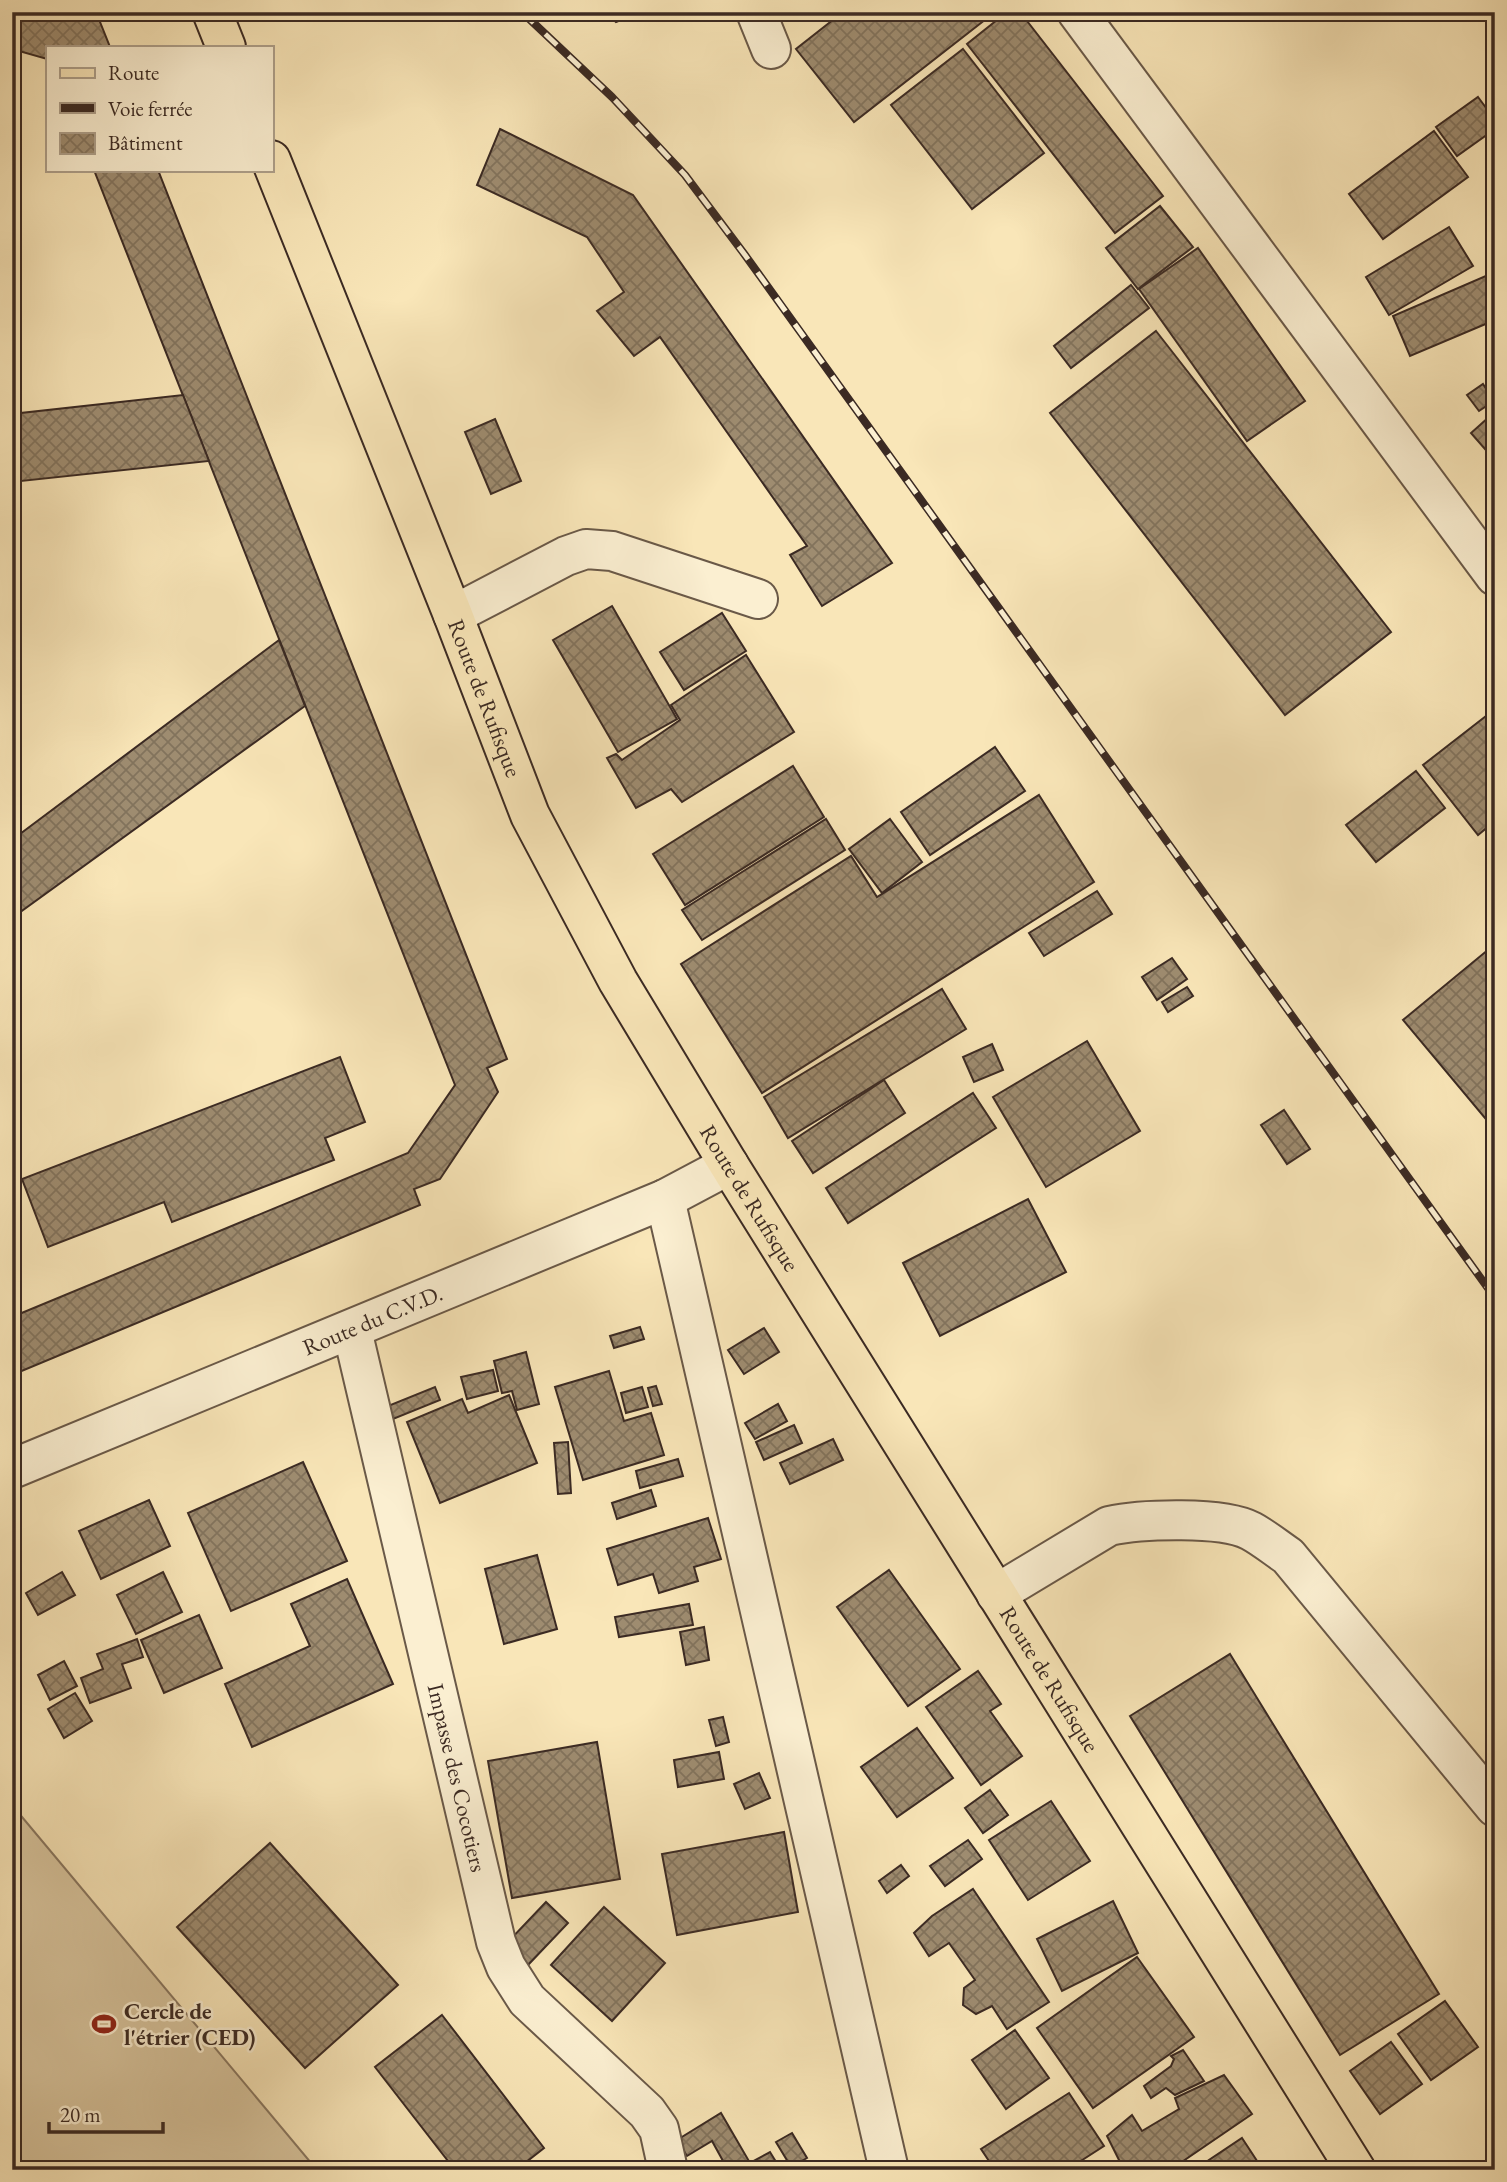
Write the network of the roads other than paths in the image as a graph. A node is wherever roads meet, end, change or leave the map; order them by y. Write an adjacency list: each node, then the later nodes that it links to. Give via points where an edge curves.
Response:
1 (212, 12): 4 (main road)
2 (756, 12): 5 (street)
3 (1077, 12): 7 (street)
4 (226, 46)
5 (771, 49)
6 (273, 165): 9 (main road, Route de Rufisque)
7 (1495, 576)
8 (758, 599): 9 (street, via 612,551 586,549)
9 (453, 615): 10 (main road, Route de Rufisque, via 530,815 618,981)
10 (729, 1165): 11 (street, Route du C.V.D.); 14 (main road, Route de Rufisque)
11 (666, 1199): 12 (street, Route du C.V.D.); 17 (street)
12 (352, 1331): 13 (street, Route du C.V.D.); 16 (street, Impasse des Cocotiers, via 496,1942 527,2000 647,2112 659,2129)
13 (12, 1469)
14 (996, 1594): 15 (street, via 1109,1526 1129,1521 1223,1522 1250,1530 1288,1556); 18 (main road, Route de Rufisque)
15 (1495, 1807)
16 (668, 2170)
17 (889, 2170)
18 (1356, 2170)

